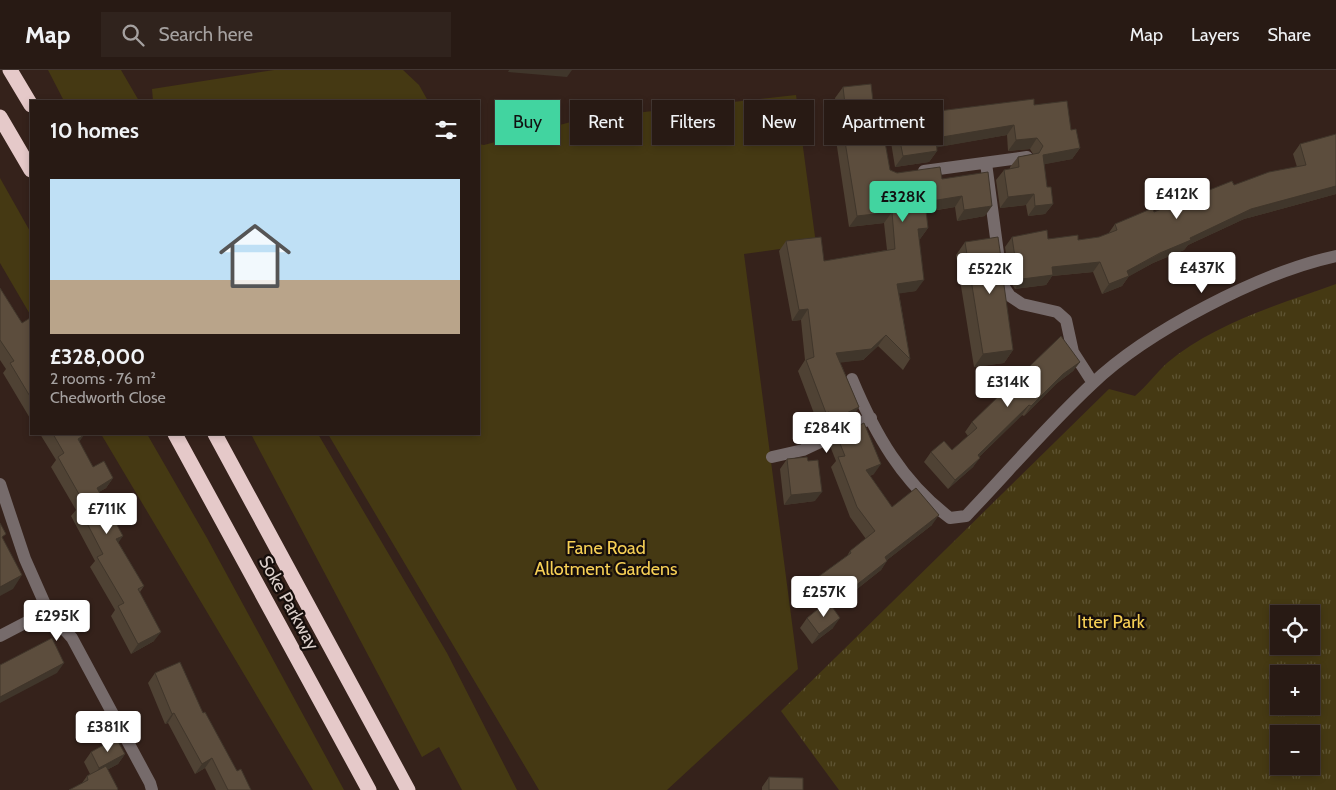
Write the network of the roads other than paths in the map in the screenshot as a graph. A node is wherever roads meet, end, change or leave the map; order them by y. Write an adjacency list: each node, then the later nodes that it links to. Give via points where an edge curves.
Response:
1 (10, 70): 4 (highway)
2 (23, 70): 3 (highway)
3 (37, 100)
4 (30, 103)
5 (0, 117): 9 (highway)
6 (0, 129): 10 (highway)
7 (1027, 157): 8 (street)
8 (986, 163): 11 (street); 14 (street, via 1002,284 1010,296 1022,304 1057,312 1066,320 1073,352)
9 (30, 169)
10 (30, 170)
11 (907, 174)
12 (1336, 256): 14 (street, via 1258,283 1192,314 1142,344)
13 (852, 379): 15 (street)
14 (1093, 383): 15 (street, via 966,516 950,518 929,502 893,461)
15 (871, 418): 18 (street, via 803,450)
16 (177, 435): 23 (highway, Soke Parkway)
17 (216, 435): 24 (highway, Soke Parkway)
18 (772, 457)
19 (0, 484): 20 (street, via 25,559)
20 (48, 611): 21 (street); 22 (street, via 72,638)
21 (0, 636)
22 (152, 790)
23 (369, 790)
24 (408, 790)

